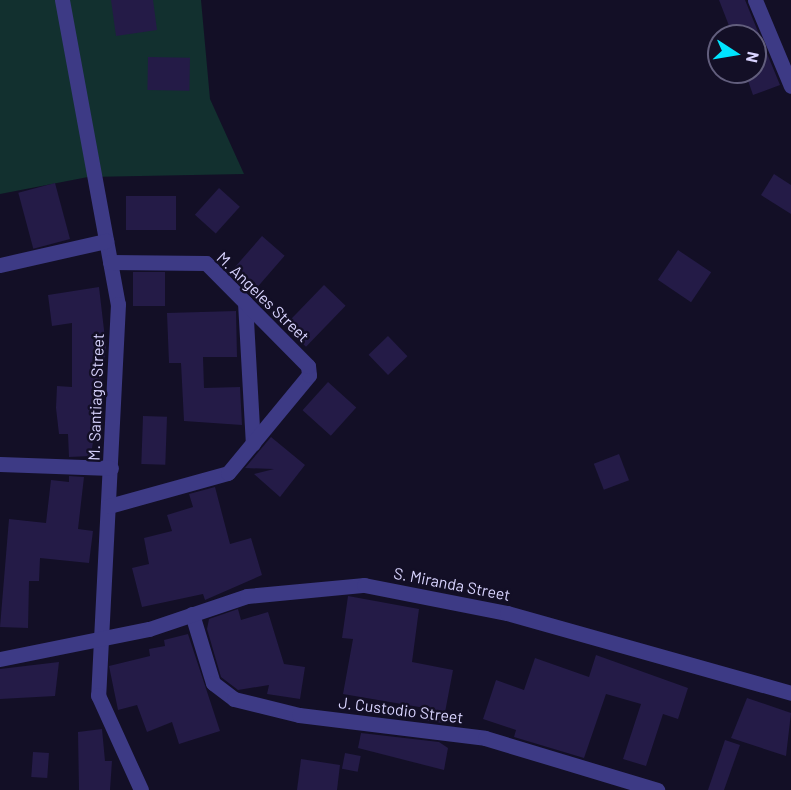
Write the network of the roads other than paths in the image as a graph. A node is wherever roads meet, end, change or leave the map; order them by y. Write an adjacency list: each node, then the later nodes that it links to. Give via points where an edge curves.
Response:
1 (62, 0): 4 (street, M. Santiago Street)
2 (755, 0): 3 (street)
3 (791, 86)
4 (106, 241): 5 (street, M. Santiago Street); 6 (street)
5 (110, 262): 7 (street, M. Angeles Street, via 197,260); 10 (street, M. Santiago Street, via 118,304)
6 (0, 265)
7 (245, 302): 8 (street); 8 (street, M. Angeles Street, via 308,366 309,375)
8 (253, 444): 11 (street, M. Angeles Street, via 228,473)
9 (0, 464): 10 (street)
10 (111, 468): 11 (street, M. Santiago Street)
11 (109, 506): 13 (street, M. Santiago Street)
12 (192, 614): 13 (street, S. Miranda Street); 15 (street, S. Miranda Street, via 246,596 364,585 507,613); 17 (street, J. Custodio Street, via 213,683 234,699 299,715 485,738)
13 (102, 637): 14 (street, S. Miranda Street); 16 (street, M. Santiago Street, via 98,695)
14 (0, 659)
15 (791, 693)
16 (141, 790)
17 (657, 790)

